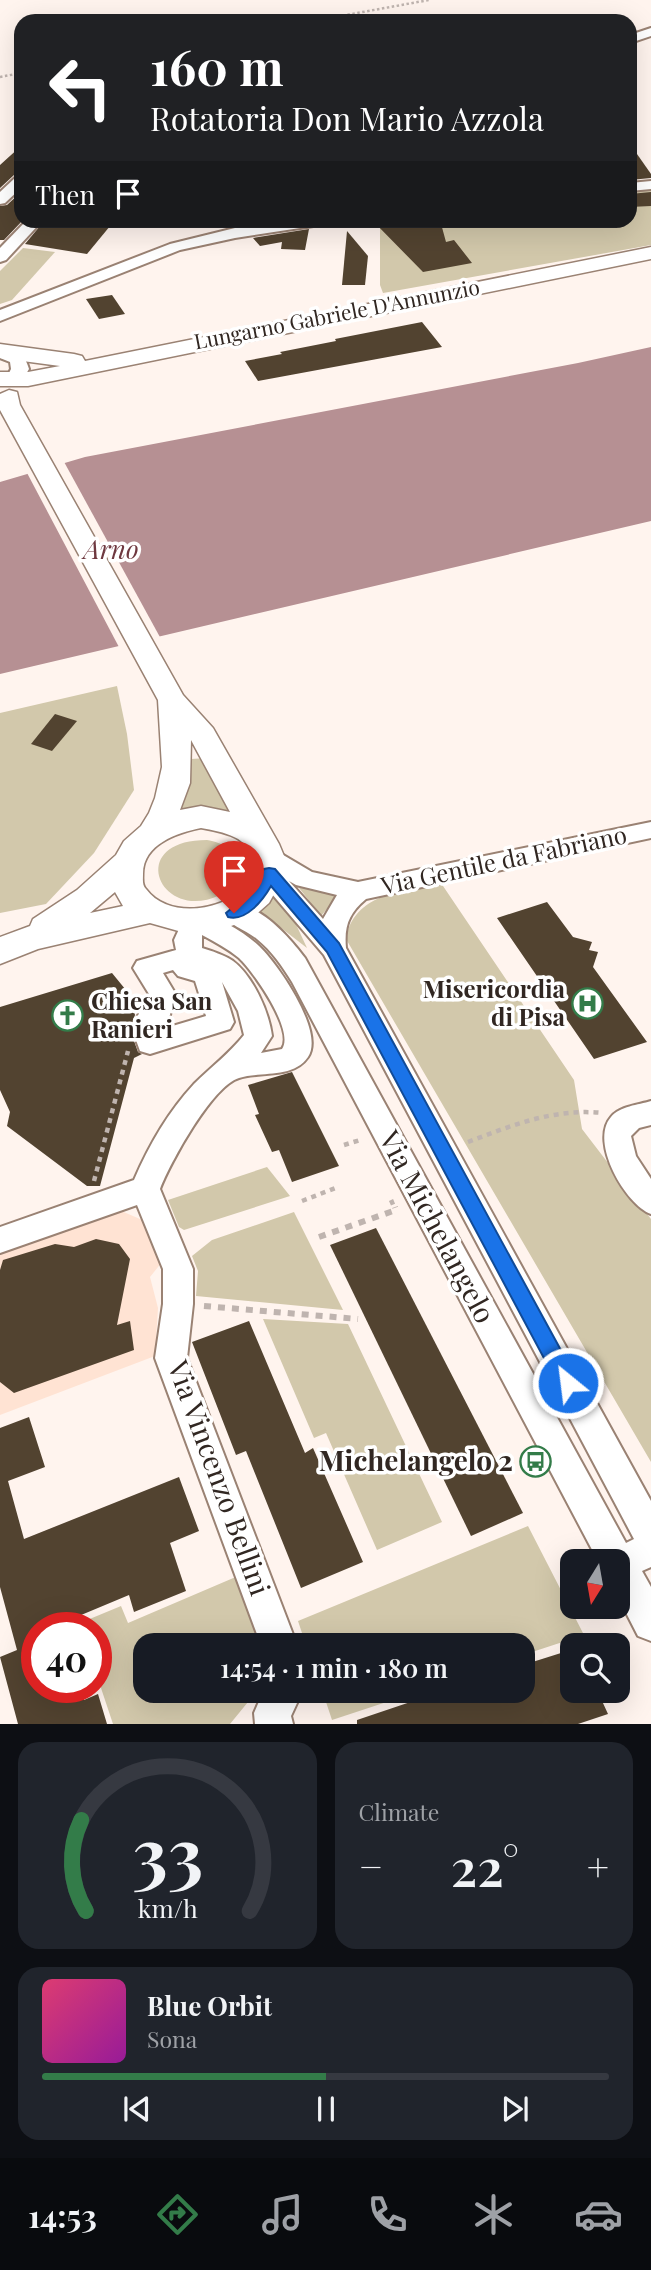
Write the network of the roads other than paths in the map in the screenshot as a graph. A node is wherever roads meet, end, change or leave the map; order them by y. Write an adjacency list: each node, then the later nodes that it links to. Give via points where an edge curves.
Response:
1 (14, 187): 2 (street)
2 (0, 200)
3 (26, 228): 7 (street)
4 (211, 228): 6 (street)
5 (271, 228): 6 (street)
6 (204, 239): 10 (street)
7 (6, 244): 9 (street)
8 (651, 253): 12 (main road, Lungarno Gabriele D'Annunzio)
9 (0, 257)
10 (0, 316)
11 (0, 351): 12 (main road); 13 (street, via 18,359 20,369)
12 (93, 364): 13 (main road, Lungarno Gabriele D'Annunzio)
13 (9, 386): 14 (main road, via 9,405)
14 (172, 700): 15 (main road, via 178,770 170,801); 17 (main road, via 203,735)
15 (154, 830): 17 (main road, via 187,818 215,818 246,828); 18 (main road, via 136,845)
16 (651, 831): 19 (street, Via Gentile da Fabriano)
17 (267, 858): 19 (street, Via Gentile da Fabriano, via 304,879); 21 (main road, via 257,896); 24 (street, Via Michelangelo)
18 (126, 864): 20 (main road, via 128,886); 23 (main road)
19 (358, 891): 24 (street, Via Gentile da Fabriano, via 334,918)
20 (152, 911): 22 (main road); 23 (main road)
21 (234, 913): 22 (main road); 32 (street, Via Michelangelo, via 268,932 295,964)
22 (197, 921): 26 (street, via 187,940 190,954 232,976 256,1020 258,1035); 26 (street, via 257,961 299,1034 300,1045 292,1057)
23 (32, 938): 25 (main road)
24 (333, 948): 31 (street, Via Michelangelo)
25 (0, 951)
26 (230, 1068): 28 (street, via 175,1129)
27 (639, 1116): 29 (street, via 620,1127 618,1149 627,1170)
28 (145, 1189): 30 (street); 37 (street, Via Vincenzo Bellini, via 178,1269 171,1358)
29 (651, 1201)
30 (0, 1240)
31 (651, 1535)
32 (610, 1549)
33 (651, 1549): 34 (street)
34 (630, 1558)
35 (630, 1585): 36 (street, Via Michelangelo)
36 (651, 1623)
37 (274, 1633)

